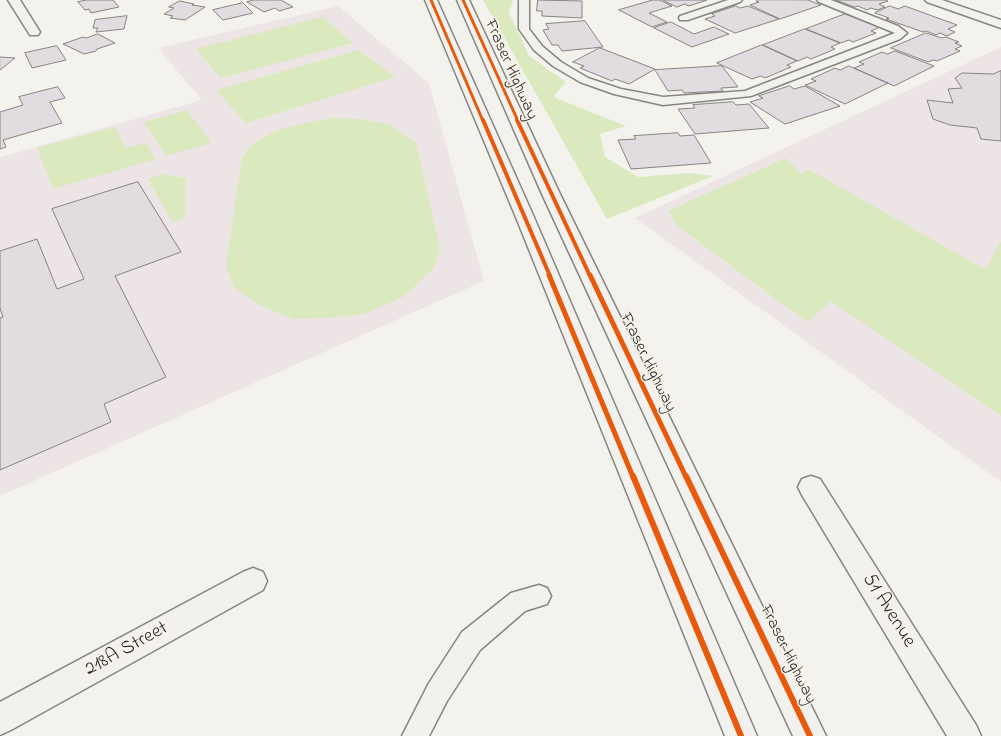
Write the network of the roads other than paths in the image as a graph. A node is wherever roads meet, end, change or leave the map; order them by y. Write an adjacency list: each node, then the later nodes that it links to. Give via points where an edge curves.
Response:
1 (431, 0): 17 (main road)
2 (463, 0): 18 (main road, Fraser Highway, via 551,194)
3 (524, 0): 5 (lane, via 524,29 538,48 556,64 584,80 618,92 663,101 748,94 896,37 902,32)
4 (738, 0): 9 (lane)
5 (822, 0)
6 (931, 0): 10 (main road)
7 (29, 1): 8 (main road)
8 (15, 2): 11 (main road)
9 (684, 18)
10 (1001, 24)
11 (34, 32)
12 (811, 487): 19 (main road, 51 Avenue)
13 (253, 582): 15 (main road, 218A Street)
14 (539, 596): 16 (lane, via 519,601 471,641 438,692)
15 (0, 719)
16 (416, 736)
17 (741, 736)
18 (810, 736)
19 (965, 736)

